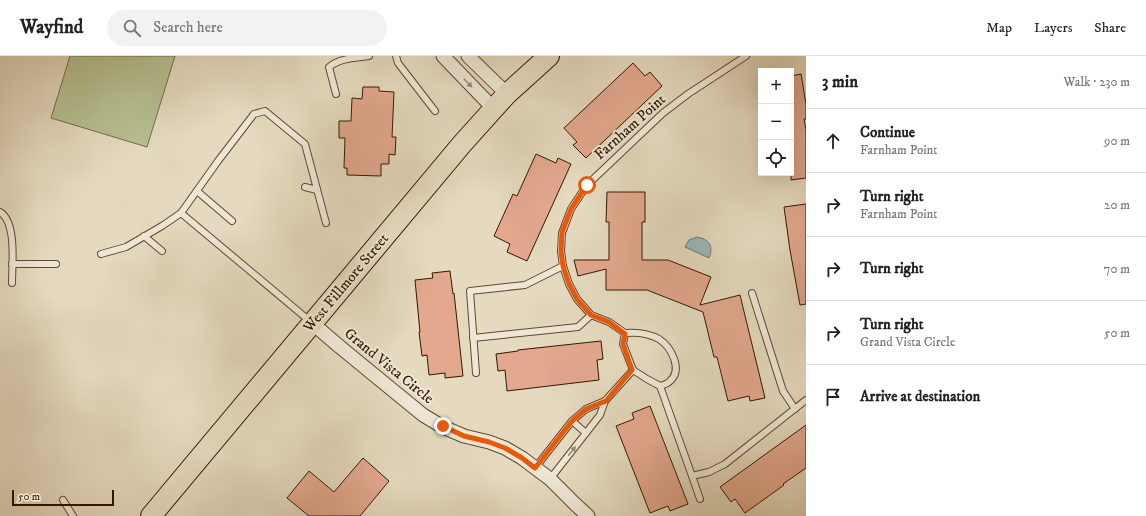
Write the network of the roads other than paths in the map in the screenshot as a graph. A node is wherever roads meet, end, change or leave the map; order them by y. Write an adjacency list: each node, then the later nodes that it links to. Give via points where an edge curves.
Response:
1 (369, 56): 7 (lane, via 342,60 329,67)
2 (396, 56): 10 (lane, via 398,63)
3 (443, 56): 9 (street, one-way to 9)
4 (468, 56): 8 (street)
5 (549, 56): 8 (main road, West Fillmore Street)
6 (746, 56): 23 (lane, Farnham Point, via 663,113 587,185 571,209 562,232)
7 (336, 94)
8 (507, 94): 9 (main road, West Fillmore Street)
9 (494, 109): 27 (main road, West Fillmore Street)
10 (435, 111)
11 (305, 187): 12 (lane)
12 (317, 190): 13 (lane, via 305,144 265,111 254,114); 17 (lane)
13 (197, 191): 15 (lane); 16 (lane)
14 (0, 212): 21 (lane, via 9,224)
15 (181, 213): 18 (lane); 27 (lane)
16 (232, 221)
17 (326, 223)
18 (144, 236): 19 (lane); 20 (lane, via 126,247)
19 (162, 251)
20 (101, 254)
21 (12, 264): 22 (lane); 24 (lane)
22 (56, 264)
23 (563, 266): 26 (lane, Farnham Point, via 577,299); 29 (lane, via 525,285 470,291)
24 (12, 283)
25 (752, 293): 35 (lane, via 783,391)
26 (591, 315): 28 (lane, Farnham Point, via 609,322); 29 (lane, via 578,327)
27 (312, 323): 38 (street, Grand Vista Circle, via 423,415 464,436 505,448); 44 (main road, West Fillmore Street)
28 (625, 334): 30 (lane, via 623,344); 32 (lane, via 646,334 658,338 667,345 676,364 670,382)
29 (474, 338): 31 (lane)
30 (632, 370): 32 (lane); 34 (lane)
31 (476, 373)
32 (660, 386): 39 (lane)
33 (806, 400): 35 (lane)
34 (606, 401): 36 (lane, via 586,409); 37 (lane, via 600,415)
35 (795, 409): 39 (lane, via 725,464 709,472)
36 (572, 421): 37 (lane); 38 (lane)
37 (586, 433): 40 (lane, one-way to 37)
38 (535, 468): 40 (street, Grand Vista Circle)
39 (692, 476): 41 (lane)
40 (550, 479): 45 (street, Grand Vista Circle)
41 (700, 499)
42 (63, 500): 43 (lane)
43 (74, 516)
44 (151, 516)
45 (588, 516)

